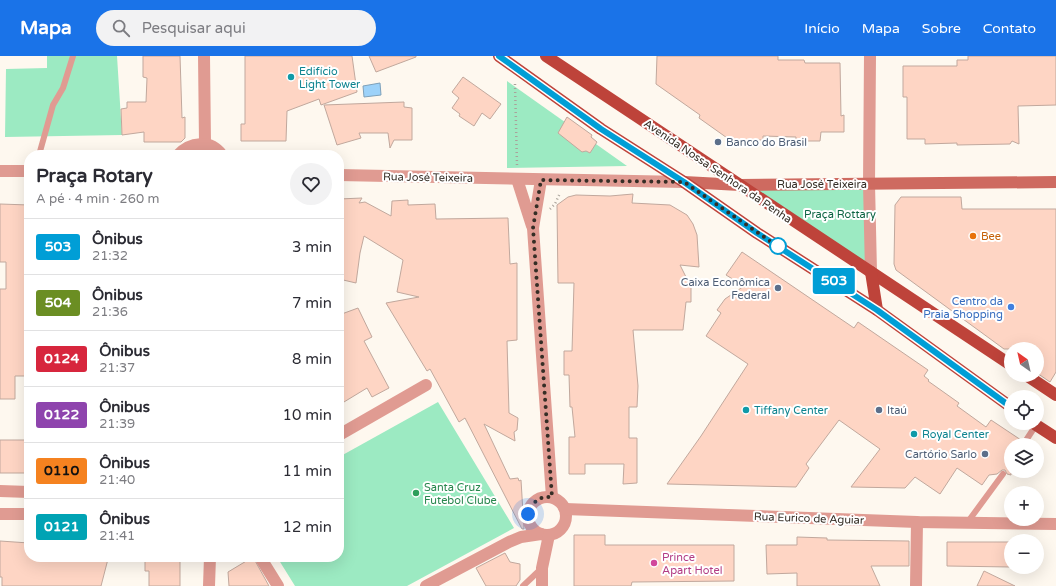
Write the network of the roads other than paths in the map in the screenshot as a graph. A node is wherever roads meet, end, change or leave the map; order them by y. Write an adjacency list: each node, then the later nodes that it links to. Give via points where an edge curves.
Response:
1 (73, 56): 7 (lane, via 63,88 52,105)
2 (204, 56): 6 (street)
3 (499, 56): 15 (main road, via 601,129)
4 (870, 56): 17 (street)
5 (549, 57): 18 (main road, Avenida Nossa Senhora da Penha)
6 (205, 143): 8 (street, via 190,145); 9 (street)
7 (40, 150)
8 (184, 150)
9 (217, 150)
10 (0, 171): 11 (street)
11 (24, 171)
12 (344, 175): 13 (street, Rua José Teixeira)
13 (517, 179): 14 (street, Rua José Teixeira); 19 (street)
14 (541, 180): 15 (street, Rua José Teixeira); 19 (street)
15 (684, 182): 18 (street, Rua José Teixeira); 21 (main road, via 757,233)
16 (1056, 182): 17 (street, Rua José Teixeira)
17 (869, 184): 18 (street, Rua José Teixeira); 20 (street)
18 (740, 185): 20 (main road, Avenida Nossa Senhora da Penha)
19 (533, 228): 33 (street)
20 (871, 272): 21 (main road); 22 (main road, Avenida Nossa Senhora da Penha)
21 (877, 310): 26 (main road)
22 (1004, 360)
23 (1036, 382): 25 (main road)
24 (426, 385): 28 (street)
25 (1056, 396)
26 (1004, 402)
27 (1043, 430): 29 (main road)
28 (344, 431)
29 (1056, 438)
30 (1003, 474): 38 (lane)
31 (0, 491): 32 (street)
32 (24, 492)
33 (552, 497): 34 (street); 40 (street, via 536,500 528,514 534,530)
34 (565, 509): 37 (street, Rua Eurico de Aguiar); 40 (street, via 566,516 562,528)
35 (0, 514): 36 (street)
36 (24, 514)
37 (917, 522): 38 (street, Rua Eurico de Aguiar); 49 (street)
38 (967, 523): 39 (street, Rua Eurico de Aguiar)
39 (1055, 523)
40 (545, 534): 43 (street); 46 (street, via 521,537 509,542)
41 (210, 562): 44 (street)
42 (263, 562): 45 (street)
43 (542, 568): 47 (lane); 48 (street)
44 (209, 586)
45 (278, 586)
46 (426, 586)
47 (523, 586)
48 (542, 586)
49 (916, 586)

